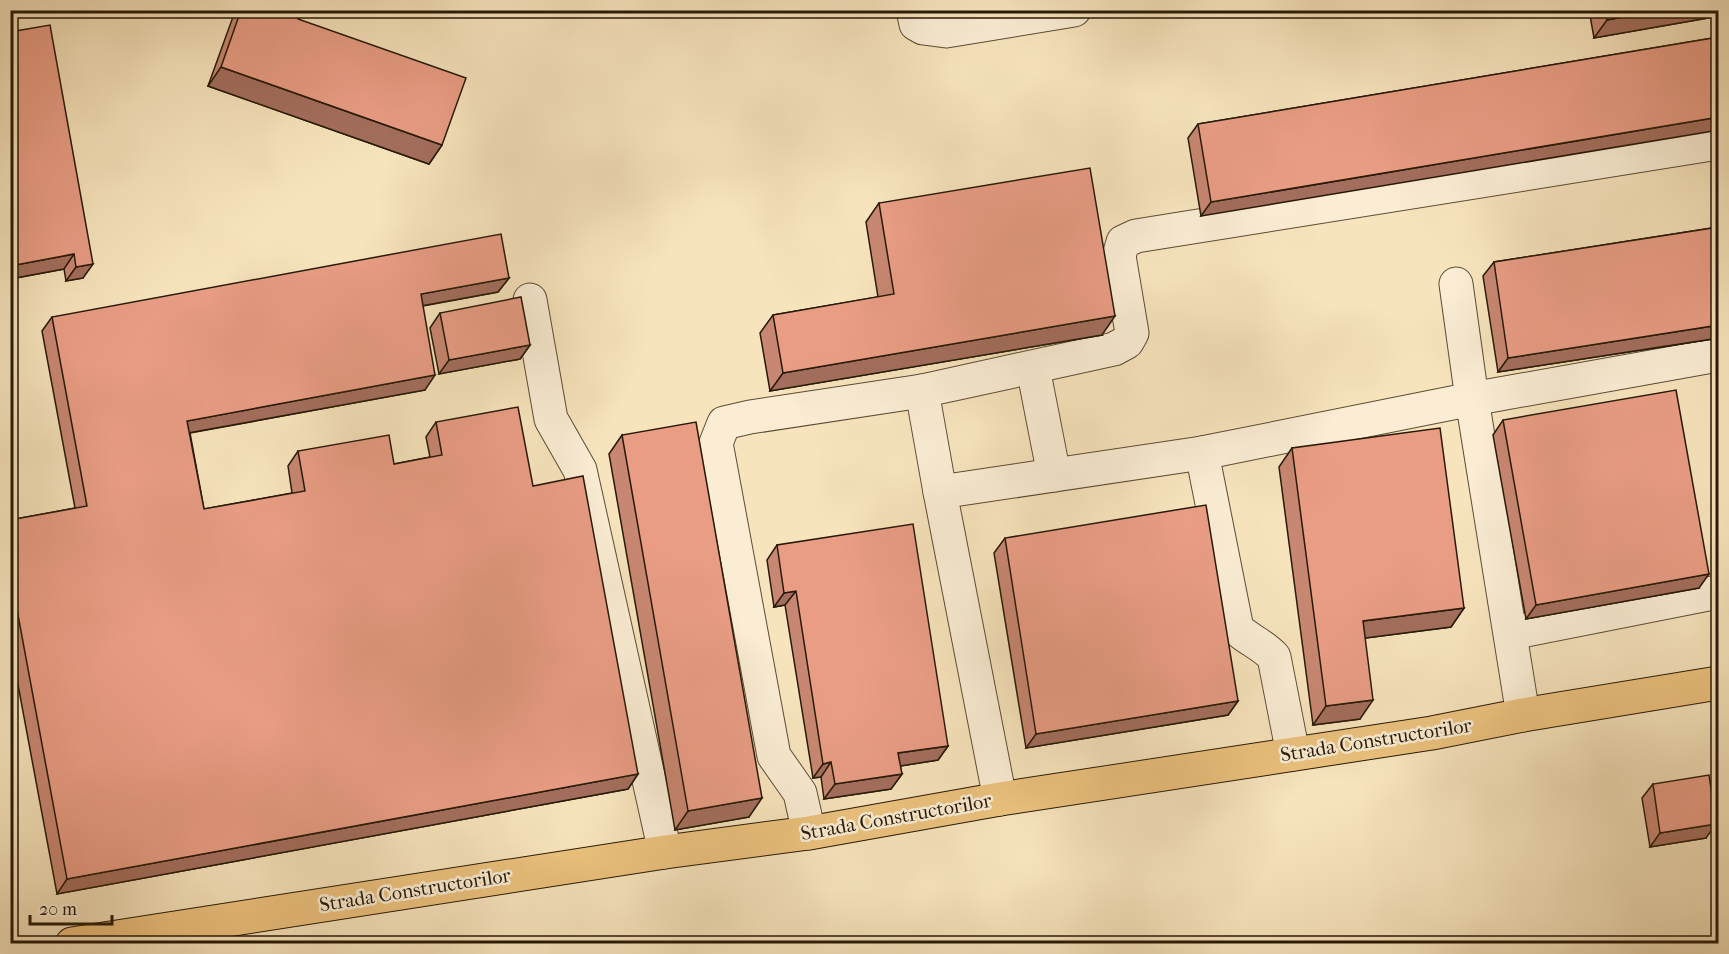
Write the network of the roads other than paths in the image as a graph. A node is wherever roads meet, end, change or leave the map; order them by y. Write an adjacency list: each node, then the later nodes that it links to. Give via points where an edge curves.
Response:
1 (913, 10): 2 (lane, via 916,24 946,31)
2 (1074, 10)
3 (1719, 142): 7 (lane, via 1136,236 1123,242 1119,256 1132,333 1127,342 1114,349)
4 (1456, 284): 9 (lane)
5 (530, 300): 20 (lane, via 551,419 580,470)
6 (1719, 355): 9 (lane)
7 (1033, 368): 8 (lane); 11 (lane)
8 (922, 391): 12 (lane); 19 (lane, via 724,423 716,443 774,756 800,793)
9 (1472, 399): 10 (lane); 14 (lane)
10 (1202, 453): 11 (lane); 17 (lane, via 1237,629 1274,657)
11 (1054, 475): 12 (lane)
12 (940, 492): 18 (lane)
13 (1719, 592): 14 (lane)
14 (1511, 633): 16 (lane)
15 (1719, 683): 16 (main road, Strada Constructorilor)
16 (1523, 716): 17 (main road, Strada Constructorilor)
17 (1293, 754): 18 (main road, Strada Constructorilor)
18 (1000, 800): 19 (main road, Strada Constructorilor)
19 (809, 833): 20 (main road, Strada Constructorilor)
20 (665, 852): 21 (main road, Strada Constructorilor)
21 (72, 944)

